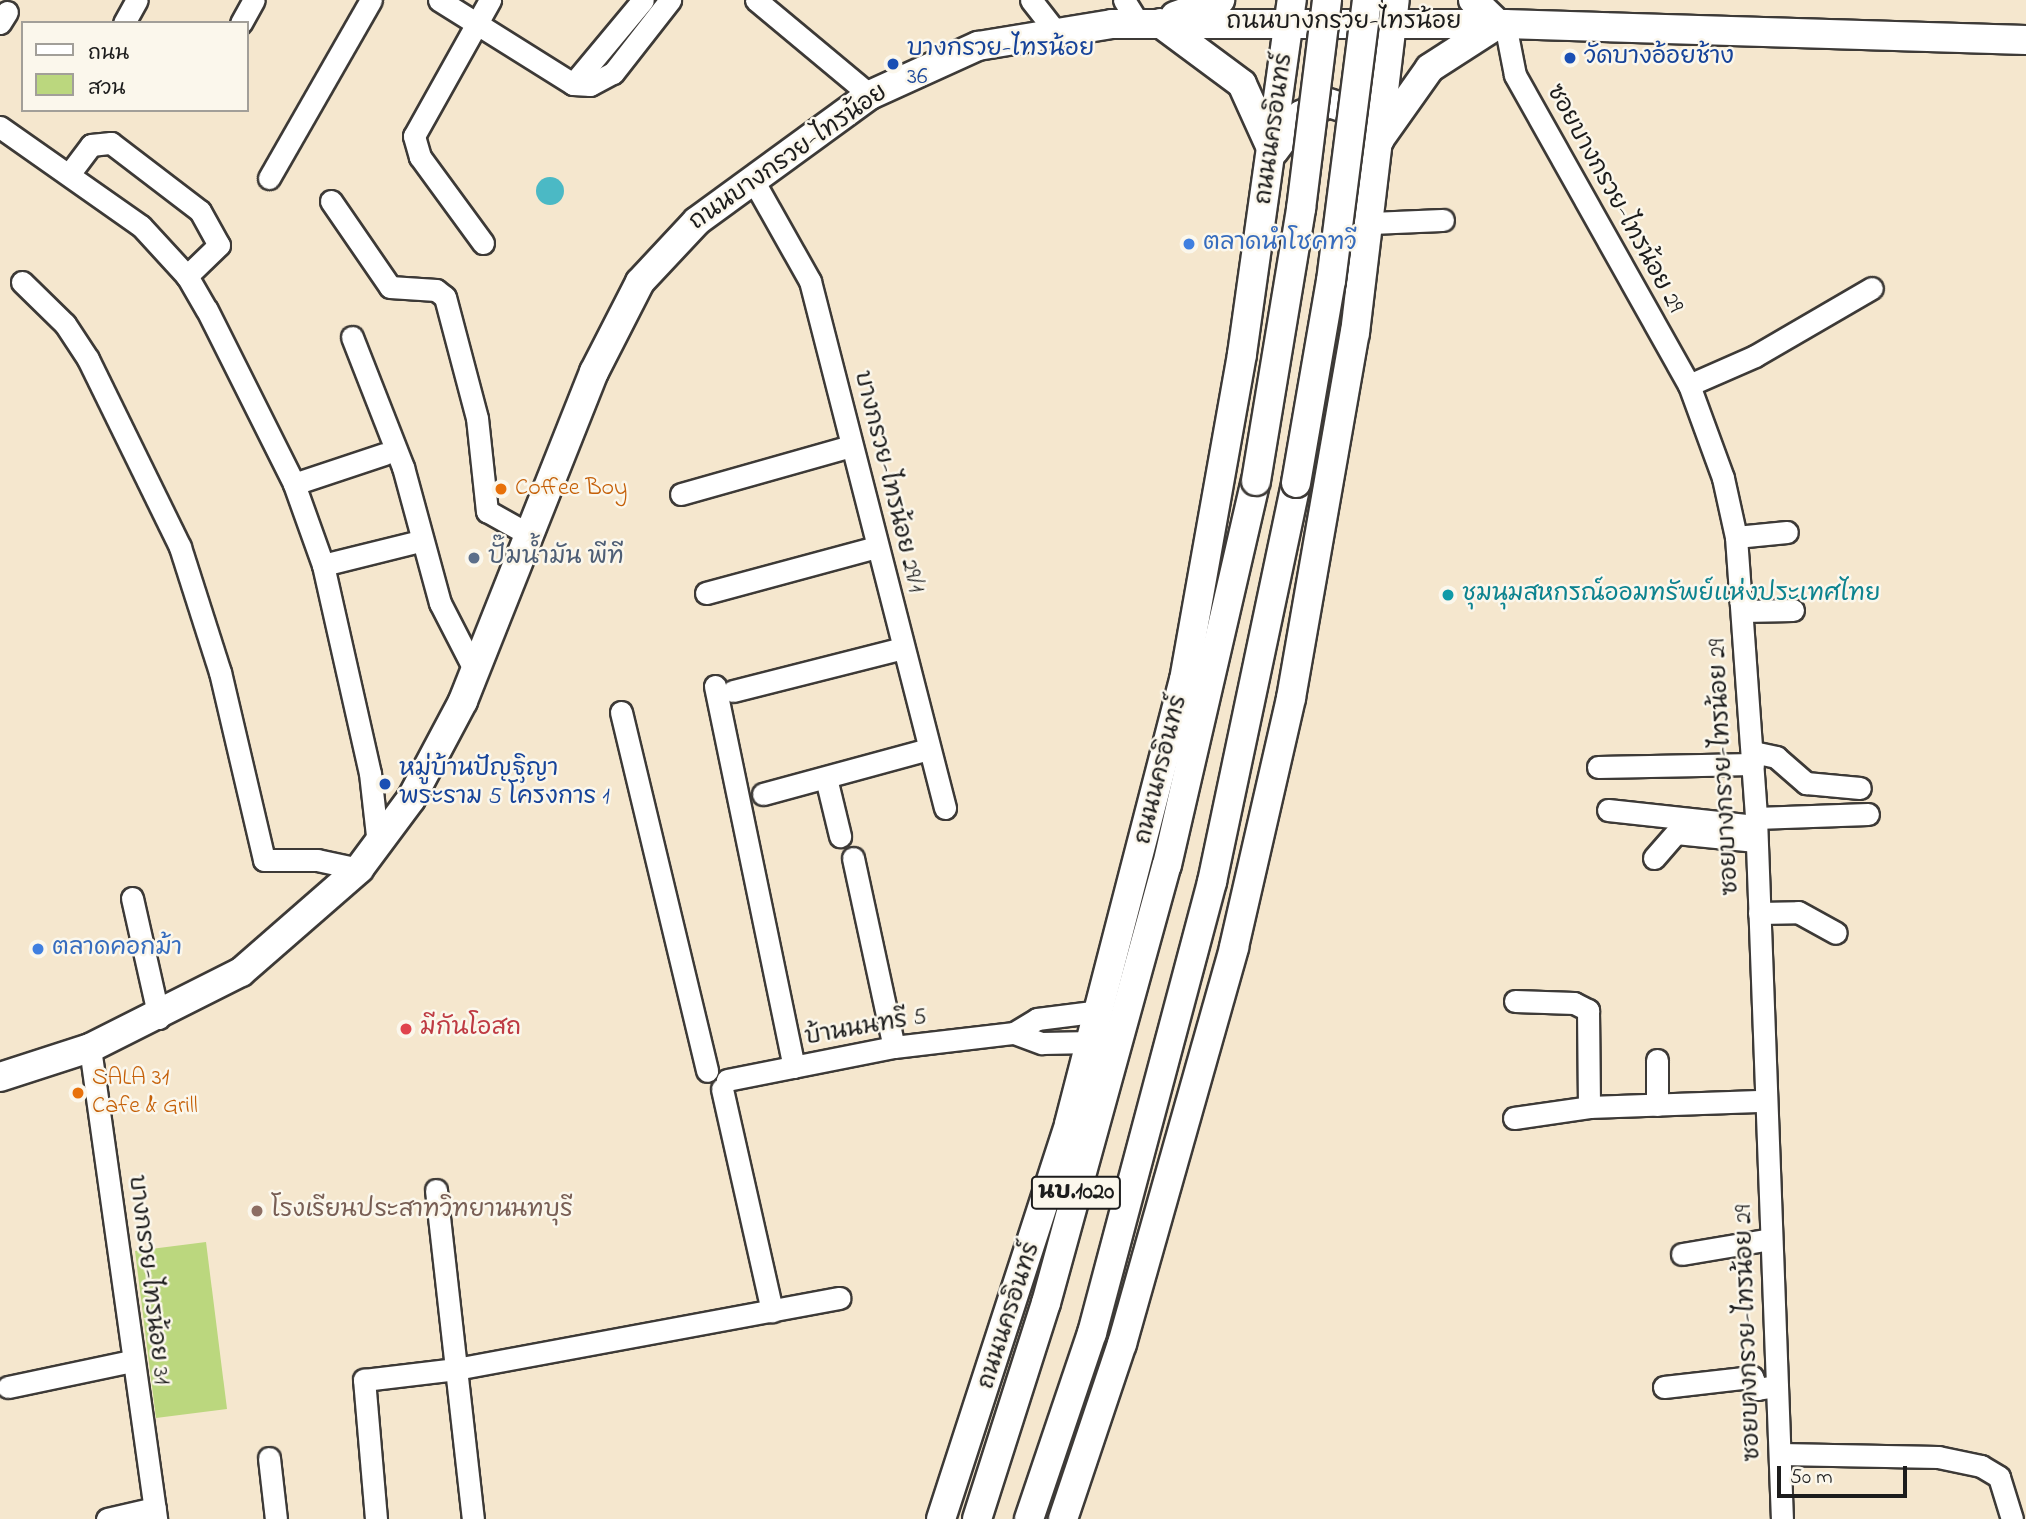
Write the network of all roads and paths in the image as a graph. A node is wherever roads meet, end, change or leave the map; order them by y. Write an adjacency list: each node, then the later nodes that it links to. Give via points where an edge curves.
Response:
1 (137, 0): 17 (street)
2 (254, 0): 18 (street)
3 (372, 0): 30 (street)
4 (439, 0): 19 (street)
5 (490, 0): 19 (street)
6 (643, 0): 24 (street)
7 (670, 0): 24 (street, via 613,73 590,85)
8 (756, 0): 25 (street)
9 (1031, 0): 22 (street)
10 (1124, 0): 20 (street)
11 (1220, 0): 20 (main road)
12 (1327, 0): 73 (main road, ถนนนครอินทร์ / นบ.1020, bridge, via 1301,209 1256,481)
13 (1367, 0): 75 (main road, นบ.1020, bridge, via 1331,281 1296,483)
14 (1473, 0): 21 (main road)
15 (1291, 10): 16 (main road, ถนนบางกรวย-ไทรน้อย); 20 (main road, ถนนบางกรวย-ไทรน้อย); 28 (main road, ถนนนครอินทร์ / นบ.1020)
16 (1393, 11): 21 (main road, ถนนบางกรวย-ไทรน้อย); 27 (main road, นบ.1020)
17 (125, 21)
18 (242, 21)
19 (477, 23): 24 (street); 35 (street, via 416,127 414,145)
20 (1150, 24): 22 (main road, ถนนบางกรวย-ไทรน้อย); 28 (main road, via 1242,84)
21 (1502, 24): 23 (main road, ถนนบางกรวย-ไทรน้อย); 27 (main road, via 1425,73); 40 (street, ซอยบางกรวย-ไทรน้อย 29, via 1515,75)
22 (1054, 29): 25 (main road, ถนนบางกรวย-ไทรน้อย, via 978,46)
23 (2026, 40)
24 (573, 84)
25 (870, 95): 31 (main road, ถนนบางกรวย-ไทรน้อย)
26 (0, 127): 29 (street)
27 (1379, 140): 28 (main road, via 1359,113 1329,103 1301,115); 34 (main road, นบ.1020)
28 (1273, 153): 57 (main road, ถนนนครอินทร์ / นบ.1020)
29 (70, 173): 36 (street, via 141,226); 36 (street, via 92,145 111,143 200,211 219,244)
30 (269, 178)
31 (753, 180): 41 (street, บางกรวย-ไทรน้อย 29/1, via 810,281); 46 (main road, ถนนบางกรวย-ไทรน้อย, via 676,240 640,282 594,372)
32 (331, 201): 46 (street, via 390,287 436,290 445,297 477,418 487,512)
33 (1443, 220): 34 (street)
34 (1370, 223): 56 (main road, นบ.1020)
35 (483, 243)
36 (187, 276): 43 (street)
37 (22, 282): 74 (street, via 65,324 88,359 180,547 220,672 264,860 317,860)
38 (1872, 288): 40 (street, via 1755,356)
39 (352, 337): 55 (street, via 402,467 440,603)
40 (1689, 385): 47 (street, ซอยบางกรวย-ไทรน้อย 29, via 1720,468)
41 (851, 446): 44 (street); 49 (street, บางกรวย-ไทรน้อย 29/1)
42 (384, 454): 43 (street)
43 (294, 484): 50 (street)
44 (681, 494)
45 (1787, 532): 47 (street)
46 (528, 534): 55 (main road, ถนนบางกรวย-ไทรน้อย)
47 (1736, 537): 53 (street, ซอยบางกรวย-ไทรน้อย 29)
48 (412, 543): 50 (street)
49 (877, 547): 51 (street); 54 (street, บางกรวย-ไทรน้อย 29/1)
50 (323, 565): 70 (street, via 370,773)
51 (706, 593)
52 (1793, 610): 53 (street)
53 (1743, 611): 60 (street, ซอยบางกรวย-ไทรน้อย 29)
54 (904, 648): 59 (street, บางกรวย-ไทรน้อย 29/1); 87 (street, via 724,689)
55 (476, 673): 70 (main road, ถนนบางกรวย-ไทรน้อย, via 411,799)
56 (1295, 678): 75 (main road); 114 (main road, นบ.1020, via 1234,947 1122,1344)
57 (1184, 680): 73 (main road); 80 (main road, ถนนนครอินทร์ / นบ.1020)
58 (621, 712): 89 (street, via 707,1071 705,1084)
59 (929, 749): 62 (street); 65 (street, บางกรวย-ไทรน้อย 29/1)
60 (1753, 758): 61 (street); 63 (street, via 1776,757 1806,783); 68 (street, ซอยบางกรวย-ไทรน้อย 29)
61 (1598, 767)
62 (826, 778): 64 (street); 69 (street)
63 (1860, 788)
64 (763, 794)
65 (945, 808)
66 (1608, 810): 68 (street)
67 (1868, 814): 68 (street)
68 (1756, 829): 72 (street, via 1676,833); 77 (street, ซอยบางกรวย-ไทรน้อย 29)
69 (841, 836)
70 (378, 844): 74 (main road, ถนนบางกรวย-ไทรน้อย)
71 (853, 858): 84 (street)
72 (1654, 858)
73 (1167, 865): 112 (main road, ถนนนครอินทร์ / นบ.1020, via 1046,1303)
74 (359, 869): 81 (main road, ถนนบางกรวย-ไทรน้อย, via 241,972)
75 (1212, 882): 113 (main road, นบ.1020, via 1092,1333)
76 (132, 898): 81 (street)
77 (1759, 913): 78 (street, via 1798,912); 90 (street, ซอยบางกรวย-ไทรน้อย 29)
78 (1836, 933)
79 (1515, 1001): 92 (street, via 1574,1003 1588,1010)
80 (1100, 1011): 82 (street, บ้านนนทรี 5, via 1037,1019); 83 (main road, ถนนนครอินทร์ / นบ.1020)
81 (159, 1018): 85 (main road, ถนนบางกรวย-ไทรน้อย)
82 (1014, 1033): 83 (street, บ้านนนทรี 5, via 1042,1043); 84 (street, บ้านนนทรี 5)
83 (1092, 1042): 111 (main road, ถนนนครอินทร์ / นบ.1020, via 1016,1300)
84 (894, 1047): 87 (street, บ้านนนทรี 5)
85 (90, 1048): 88 (main road, ถนนบางกรวย-ไทรน้อย); 99 (street, บางกรวย-ไทรน้อย 31)
86 (1657, 1060): 91 (street)
87 (794, 1067): 89 (street, บ้านนนทรี 5)
88 (0, 1077)
89 (725, 1084): 98 (street)
90 (1765, 1101): 91 (street); 95 (street, ซอยบางกรวย-ไทรน้อย 29)
91 (1657, 1105): 92 (street)
92 (1589, 1107): 93 (street)
93 (1514, 1118)
94 (436, 1190): 100 (street)
95 (1771, 1239): 96 (street); 101 (street, ซอยบางกรวย-ไทรน้อย 29)
96 (1682, 1254)
97 (839, 1297): 98 (street)
98 (772, 1311): 100 (street)
99 (131, 1362): 102 (street); 106 (street, บางกรวย-ไทรน้อย 31)
100 (456, 1369): 109 (street, via 360,1384); 110 (street)
101 (1777, 1386): 103 (street, via 1758,1389 1752,1377); 104 (street, ซอยบางกรวย-ไทรน้อย 29)
102 (8, 1387)
103 (1664, 1387)
104 (1780, 1454): 115 (street, ซอยบางกรวย-ไทรน้อย 29); 116 (street, via 1938,1457 1981,1466 1999,1477)
105 (269, 1458): 108 (street)
106 (155, 1514): 107 (street)
107 (107, 1519)
108 (276, 1519)
109 (376, 1519)
110 (473, 1519)
111 (940, 1519)
112 (977, 1519)
113 (1029, 1519)
114 (1063, 1519)
115 (1782, 1519)
116 (2012, 1519)

